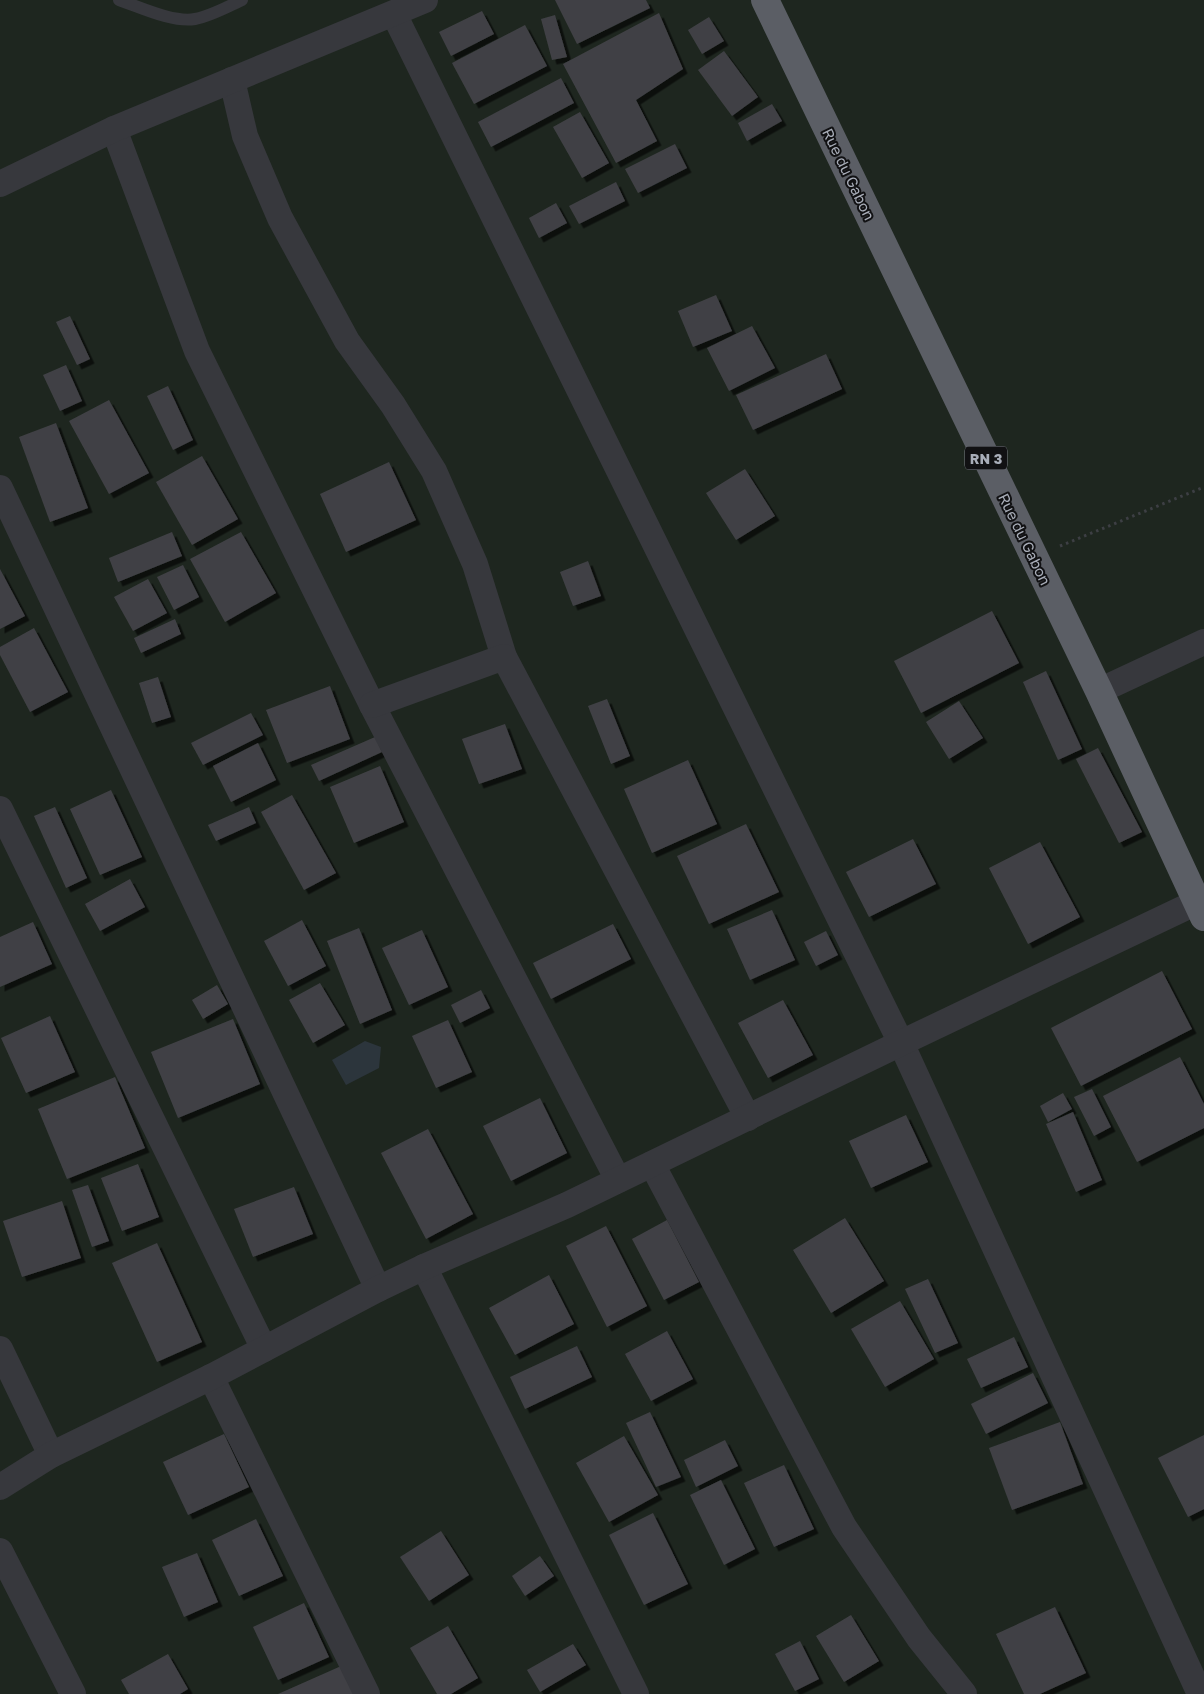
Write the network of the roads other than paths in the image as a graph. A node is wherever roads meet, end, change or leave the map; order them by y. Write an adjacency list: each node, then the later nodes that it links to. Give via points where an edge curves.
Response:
1 (119, 0): 2 (lane, via 168,17 193,20)
2 (242, 0)
3 (425, 0): 5 (street)
4 (765, 0): 12 (highway, Rue du Gabon / RN 3)
5 (394, 14): 6 (street); 16 (street)
6 (232, 80): 7 (street); 11 (street, via 245,136 280,218 347,341 393,405 434,471 475,564)
7 (114, 129): 8 (street); 13 (street, via 196,352)
8 (0, 184)
9 (0, 488): 21 (street)
10 (1204, 642): 12 (street)
11 (504, 657): 13 (street); 17 (street)
12 (1099, 691): 15 (highway, Rue du Gabon / RN 3)
13 (372, 705): 19 (street)
14 (0, 809): 23 (street)
15 (1200, 910): 16 (street)
16 (901, 1043): 17 (street); 32 (street)
17 (748, 1118): 18 (street)
18 (652, 1164): 19 (street); 31 (street, via 844,1527 919,1638)
19 (618, 1180): 20 (street)
20 (424, 1267): 21 (street); 30 (street)
21 (378, 1289): 23 (street)
22 (0, 1349): 25 (street)
23 (264, 1350): 24 (street)
24 (211, 1377): 25 (street); 29 (street)
25 (51, 1455): 26 (street)
26 (0, 1487)
27 (0, 1551): 28 (street)
28 (73, 1694)
29 (367, 1694)
30 (636, 1694)
31 (964, 1694)
32 (1200, 1694)

